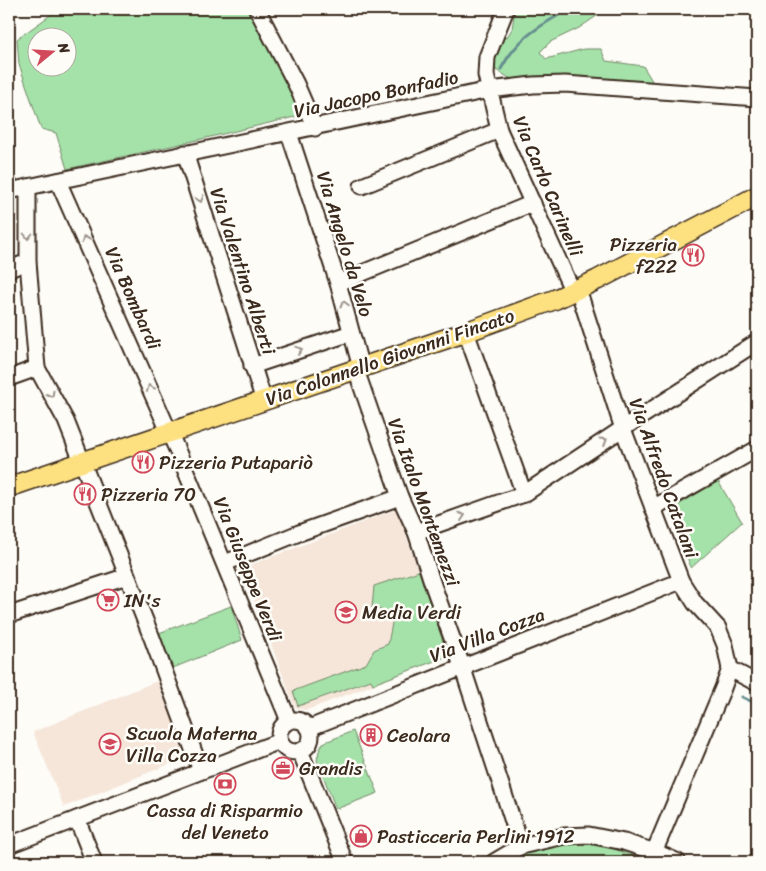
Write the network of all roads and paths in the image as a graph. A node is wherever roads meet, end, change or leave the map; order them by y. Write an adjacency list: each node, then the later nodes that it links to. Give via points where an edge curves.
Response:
1 (257, 9): 5 (street)
2 (506, 9): 3 (street, Via Carlo Carinelli, via 487,57 486,75)
3 (490, 90): 4 (street, Via Jacopo Bonfadio, via 565,84); 5 (street, Via Jacopo Bonfadio); 6 (street, Via Carlo Carinelli)
4 (757, 98)
5 (315, 128): 7 (street, Via Jacopo Bonfadio)
6 (499, 130): 10 (street); 14 (street, Via Carlo Carinelli)
7 (289, 133): 8 (street, Via Jacopo Bonfadio); 17 (street, Via Angelo da Velo)
8 (185, 153): 9 (street, Via Jacopo Bonfadio); 22 (street, Via Valentino Alberti, one-way to 22)
9 (58, 180): 11 (street, Via Jacopo Bonfadio); 28 (street, Via Bombardi, one-way to 9)
10 (362, 186)
11 (28, 187): 12 (street, Via Jacopo Bonfadio); 15 (street, one-way to 15)
12 (9, 192)
13 (757, 196): 18 (main road, Via Colonnello Giovanni Fincato)
14 (533, 204): 17 (street); 18 (street, Via Carlo Carinelli)
15 (28, 262): 16 (street); 23 (street)
16 (9, 269)
17 (338, 283): 20 (street, Via Angelo da Velo, one-way to 17)
18 (575, 291): 19 (main road, Via Colonnello Giovanni Fincato); 27 (street, Via Alfredo Catalani)
19 (466, 332): 24 (main road, Via Colonnello Giovanni Fincato); 32 (street)
20 (351, 333): 22 (street, Via Colonnello Giovanni Fincato, one-way to 20); 24 (street, Via Angelo da Velo)
21 (757, 342): 27 (street)
22 (252, 366): 26 (street, Via Valentino Alberti)
23 (37, 368): 25 (street); 30 (street, one-way to 30, via 66,421)
24 (358, 369): 26 (main road, Via Colonnello Giovanni Fincato); 33 (street, Via Italo Montemezzi)
25 (9, 378)
26 (264, 401): 28 (main road, Via Colonnello Giovanni Fincato)
27 (623, 429): 32 (street, one-way to 27); 34 (street, Via Alfredo Catalani)
28 (170, 433): 30 (main road, Via Colonnello Giovanni Fincato); 36 (street, Via Giuseppe Verdi)
29 (757, 449): 34 (street)
30 (82, 462): 31 (main road, Via Colonnello Giovanni Fincato); 37 (street)
31 (9, 488)
32 (524, 494): 35 (street, one-way to 32)
33 (400, 497): 35 (street, Via Italo Montemezzi); 36 (street)
34 (653, 508): 38 (street, Via Alfredo Catalani)
35 (416, 532): 40 (street, Via Italo Montemezzi)
36 (225, 563): 43 (street, Via Giuseppe Verdi)
37 (127, 576): 39 (street); 47 (street)
38 (681, 581): 40 (street, Via Villa Cozza); 41 (street, Via Alfredo Catalani, via 695,603 718,628)
39 (9, 615)
40 (462, 666): 44 (street, Via Villa Cozza); 50 (street, Via Italo Montemezzi)
41 (730, 669): 42 (street); 51 (street)
42 (757, 683)
43 (289, 721): 44 (street, via 300,720); 45 (street, via 280,731)
44 (309, 728): 46 (street, via 311,739)
45 (280, 741): 46 (street, via 288,750); 47 (street)
46 (300, 751): 53 (street)
47 (201, 771): 48 (street)
48 (77, 819): 49 (street); 52 (street)
49 (9, 845)
50 (521, 846): 51 (street, via 564,836 589,835 624,842); 54 (street)
51 (653, 857): 55 (street)
52 (94, 862)
53 (345, 862)
54 (494, 862)
55 (678, 862)

